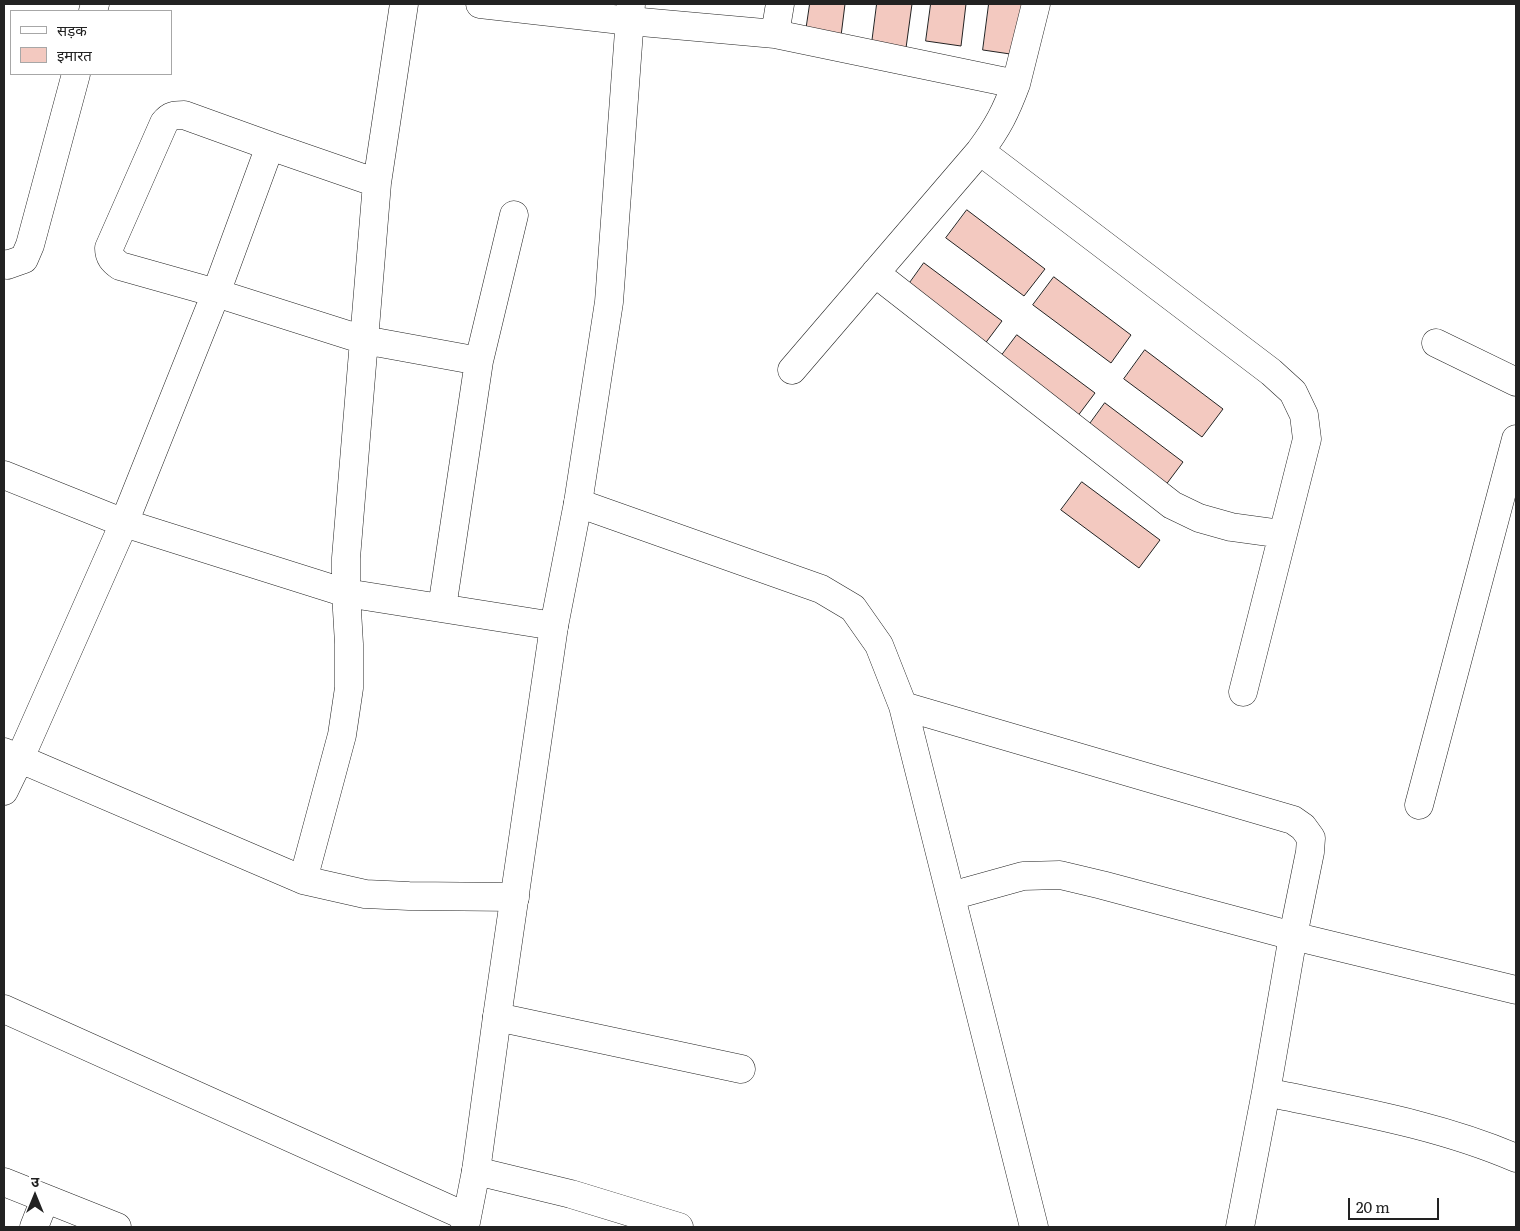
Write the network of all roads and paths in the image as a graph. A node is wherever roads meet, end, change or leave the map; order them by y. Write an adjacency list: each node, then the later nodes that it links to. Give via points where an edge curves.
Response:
1 (404, 4): 11 (street)
2 (480, 4): 5 (street)
3 (780, 4): 6 (street)
4 (1036, 4): 8 (street)
5 (630, 12): 6 (street); 23 (street, via 608,302)
6 (775, 34): 8 (street)
7 (76, 75): 13 (street, via 30,244 24,259)
8 (1016, 84): 10 (street, via 1003,116)
9 (270, 146): 11 (street); 15 (street); 15 (street, via 184,115 168,118 109,248 109,255 120,266)
10 (980, 151): 14 (street); 25 (street, via 1271,372 1292,392 1304,415 1307,439)
11 (377, 183): 16 (street)
12 (514, 215): 18 (street)
13 (4, 264)
14 (875, 273): 19 (street); 25 (street, via 1172,505 1199,518 1231,527)
15 (216, 293): 16 (street); 24 (street)
16 (364, 340): 18 (street); 26 (street)
17 (1436, 343): 20 (street)
18 (479, 361): 27 (street)
19 (792, 370)
20 (1516, 382)
21 (1516, 438): 33 (street)
22 (4, 476): 24 (street)
23 (578, 503): 28 (street); 30 (street, via 821,589 853,608 879,645)
24 (124, 523): 26 (street); 31 (street)
25 (1282, 534): 29 (street)
26 (346, 593): 27 (street); 34 (street, via 349,688 342,734)
27 (442, 608): 28 (street)
28 (554, 626): 36 (street)
29 (1243, 692)
30 (903, 706): 35 (street); 37 (street, via 1292,820 1311,838)
31 (12, 755): 32 (street); 34 (street)
32 (4, 791)
33 (1419, 805)
34 (302, 880): 36 (street, via 365,894)
35 (951, 896): 37 (street, via 1023,876 1060,875); 51 (street)
36 (515, 897): 40 (street)
37 (1293, 936): 38 (street); 42 (street)
38 (1516, 990)
39 (4, 1010): 47 (street)
40 (497, 1017): 41 (street); 44 (street)
41 (741, 1069)
42 (1266, 1092): 43 (street, via 1412,1123); 52 (street)
43 (1516, 1158)
44 (476, 1170): 47 (street); 50 (street, via 571,1194)
45 (4, 1182): 46 (street)
46 (45, 1199): 48 (street); 49 (street)
47 (466, 1222)
48 (34, 1227)
49 (117, 1227)
50 (679, 1227)
51 (1034, 1227)
52 (1240, 1227)

